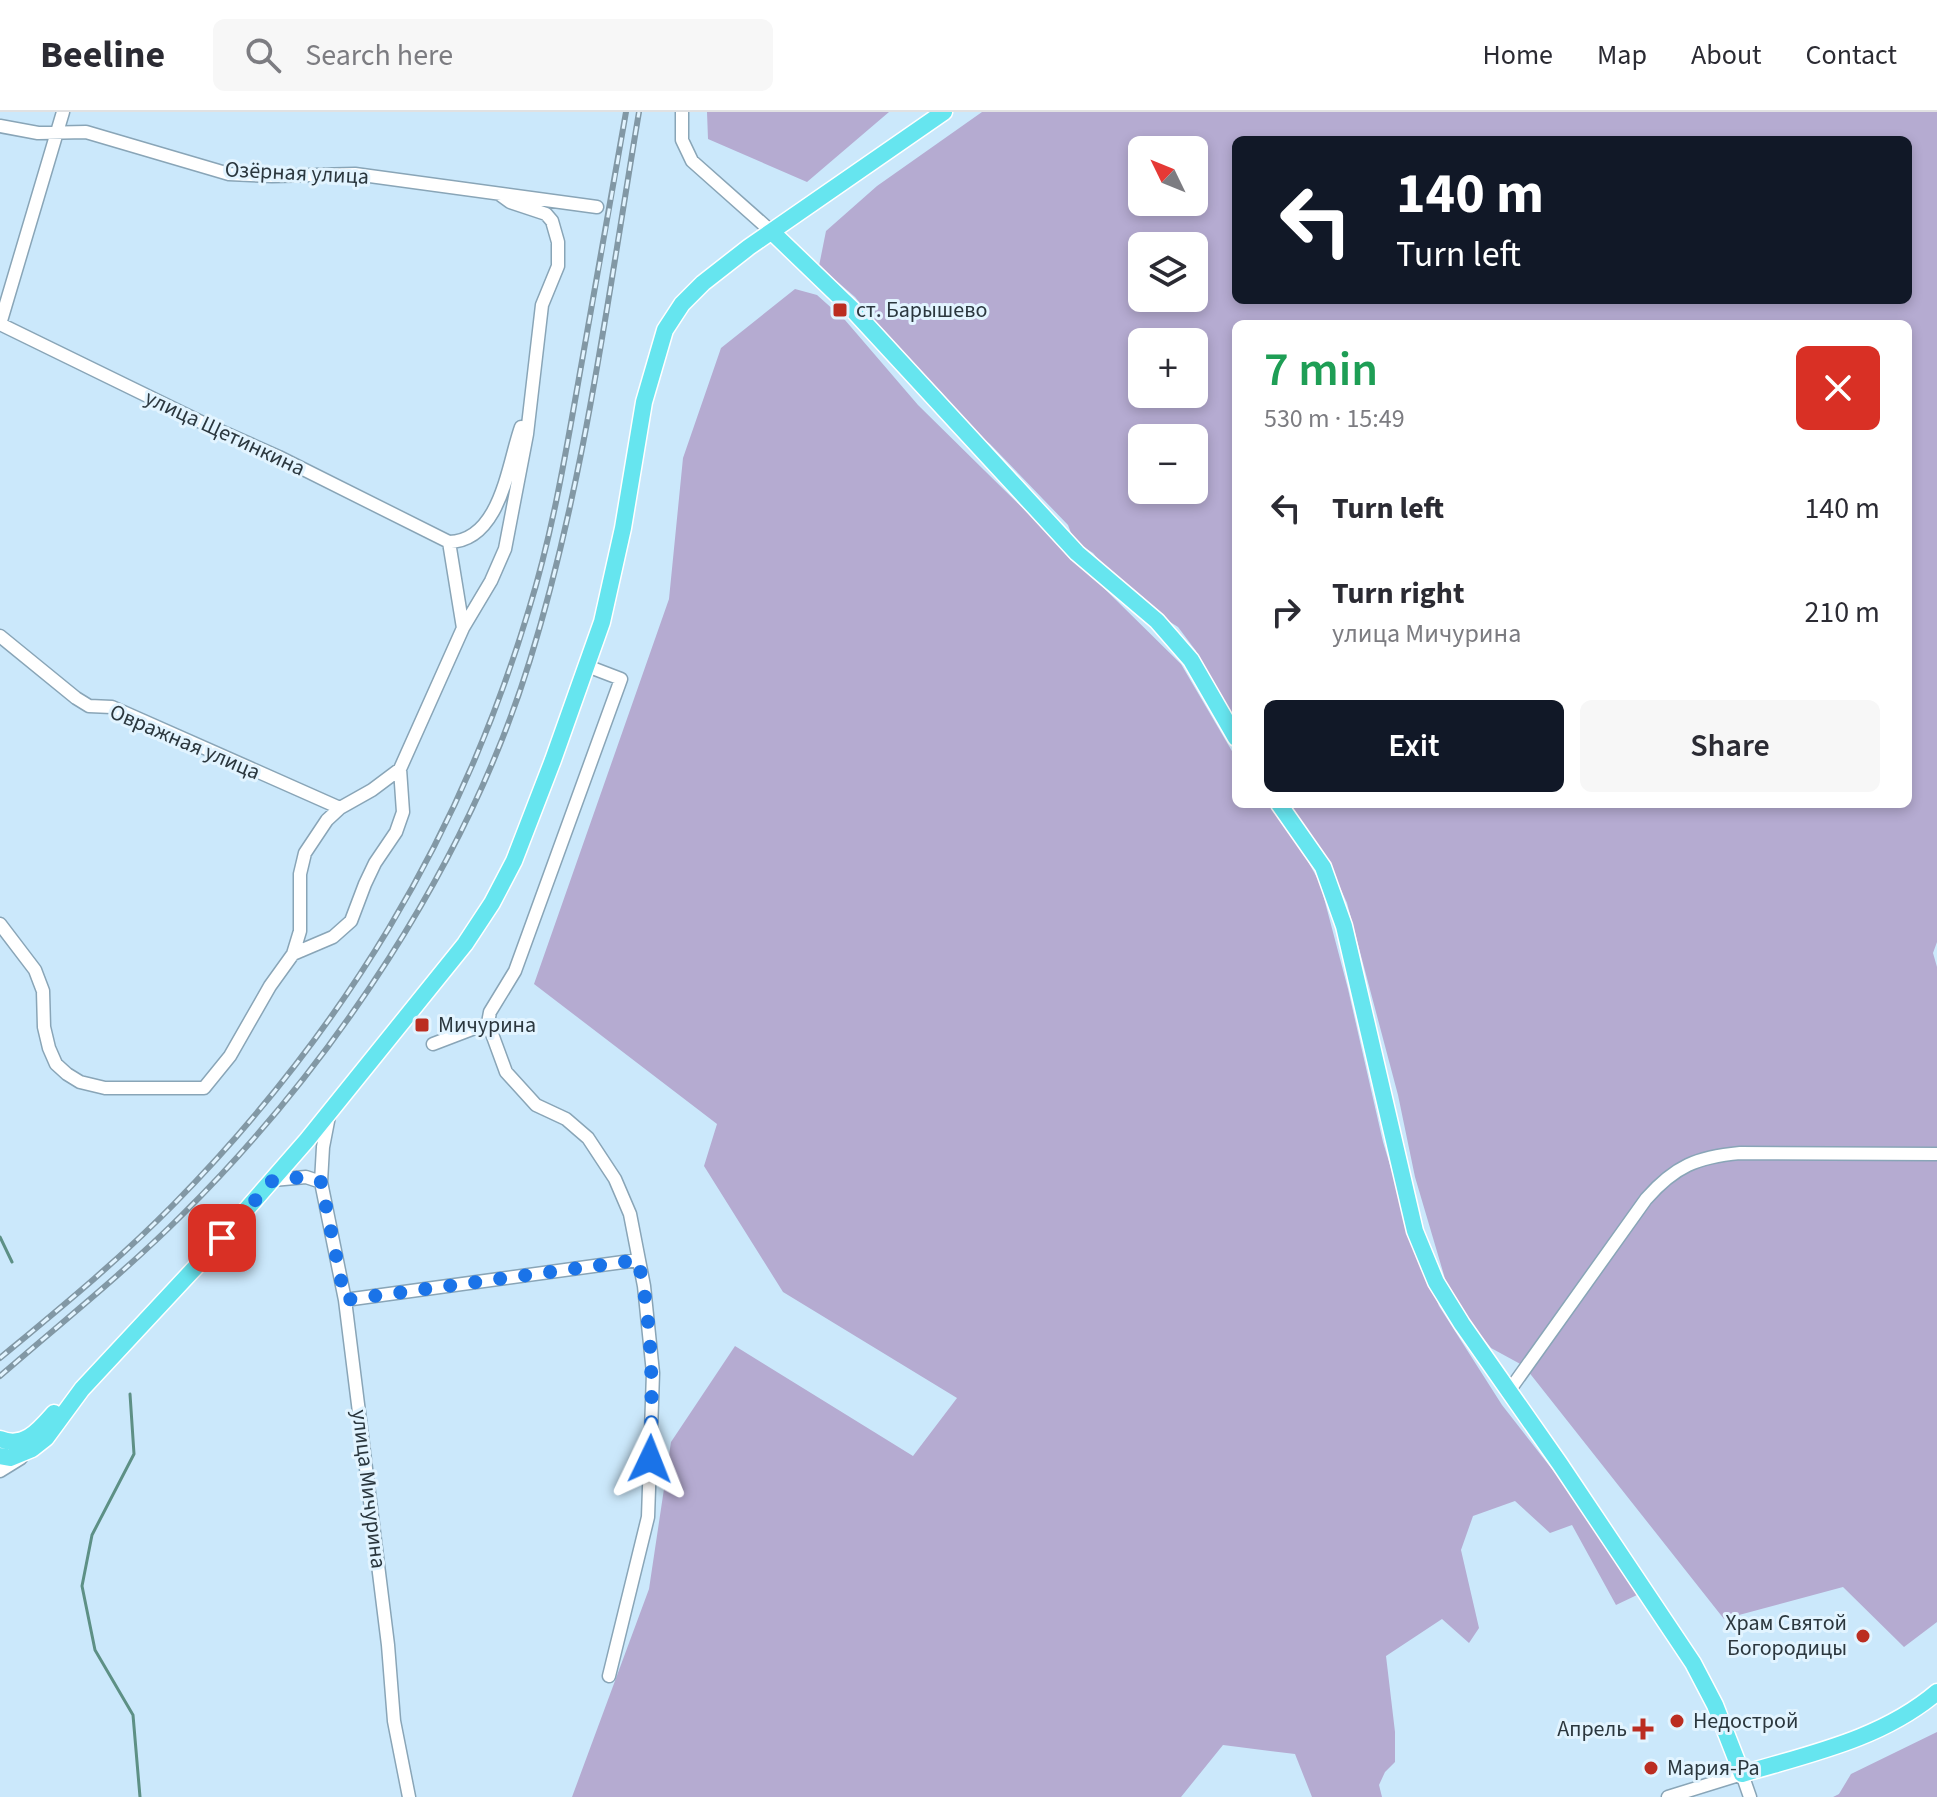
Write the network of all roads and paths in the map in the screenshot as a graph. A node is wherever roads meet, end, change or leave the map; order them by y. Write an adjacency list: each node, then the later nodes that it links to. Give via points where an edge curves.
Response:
1 (63, 112): 5 (street)
2 (682, 112): 8 (street, via 682,140 692,161)
3 (944, 112): 8 (main road)
4 (0, 126): 5 (street, Озёрная улица)
5 (58, 131): 6 (street, Озёрная улица, via 86,132 229,174 355,174); 9 (street)
6 (499, 194): 7 (street, Озёрная улица); 10 (street, via 546,214 558,242 558,266 542,305)
7 (597, 207)
8 (772, 232): 14 (main road, via 703,283 665,330 644,402 602,622); 15 (main road, via 851,308 1077,553 1157,621 1191,660)
9 (0, 324): 11 (street, улица Щетинкина)
10 (528, 408): 11 (street, via 503,497 471,534 461,542); 12 (street, via 505,549)
11 (449, 542): 12 (street)
12 (463, 628): 16 (street)
13 (0, 636): 17 (street, Овражная улица, via 89,706 112,707)
14 (587, 666): 21 (street, via 621,679 515,971); 23 (main road, via 514,861 492,903)
15 (1232, 731)
16 (400, 769): 17 (street); 20 (street, via 403,812 351,921 333,937)
17 (340, 808): 20 (street, via 305,853 300,931)
18 (1282, 808): 29 (main road, via 1323,867 1344,926 1415,1231 1436,1282)
19 (0, 924): 20 (street, via 35,970 56,1064 80,1082 105,1088 204,1088)
20 (293, 954)
21 (488, 1023): 22 (street); 27 (street, via 506,1072 536,1105 566,1119 588,1138 615,1179 630,1214)
22 (433, 1044)
23 (329, 1113): 25 (main road); 26 (street, улица Мичурина)
24 (1937, 1154): 29 (street, via 1740,1153 1708,1156 1683,1167 1646,1199)
25 (273, 1180): 26 (street, via 306,1177); 30 (main road)
26 (321, 1182): 28 (street, улица Мичурина)
27 (638, 1260): 28 (street); 37 (street, via 653,1373 648,1517)
28 (345, 1300): 40 (street, улица Мичурина, via 394,1721)
29 (1509, 1391): 39 (main road, via 1693,1663)
30 (69, 1404): 31 (main road, via 21,1435); 32 (main road, via 23,1441); 33 (main road, via 43,1434 24,1446); 34 (main road)
31 (0, 1428)
32 (0, 1439)
33 (0, 1447)
34 (32, 1449): 35 (main road, via 10,1458); 36 (street)
35 (0, 1456)
36 (0, 1471)
37 (609, 1676)
38 (1937, 1692): 39 (main road, via 1857,1739)
39 (1742, 1774): 41 (street); 42 (street)
40 (409, 1797)
41 (1668, 1797)
42 (1750, 1797)

